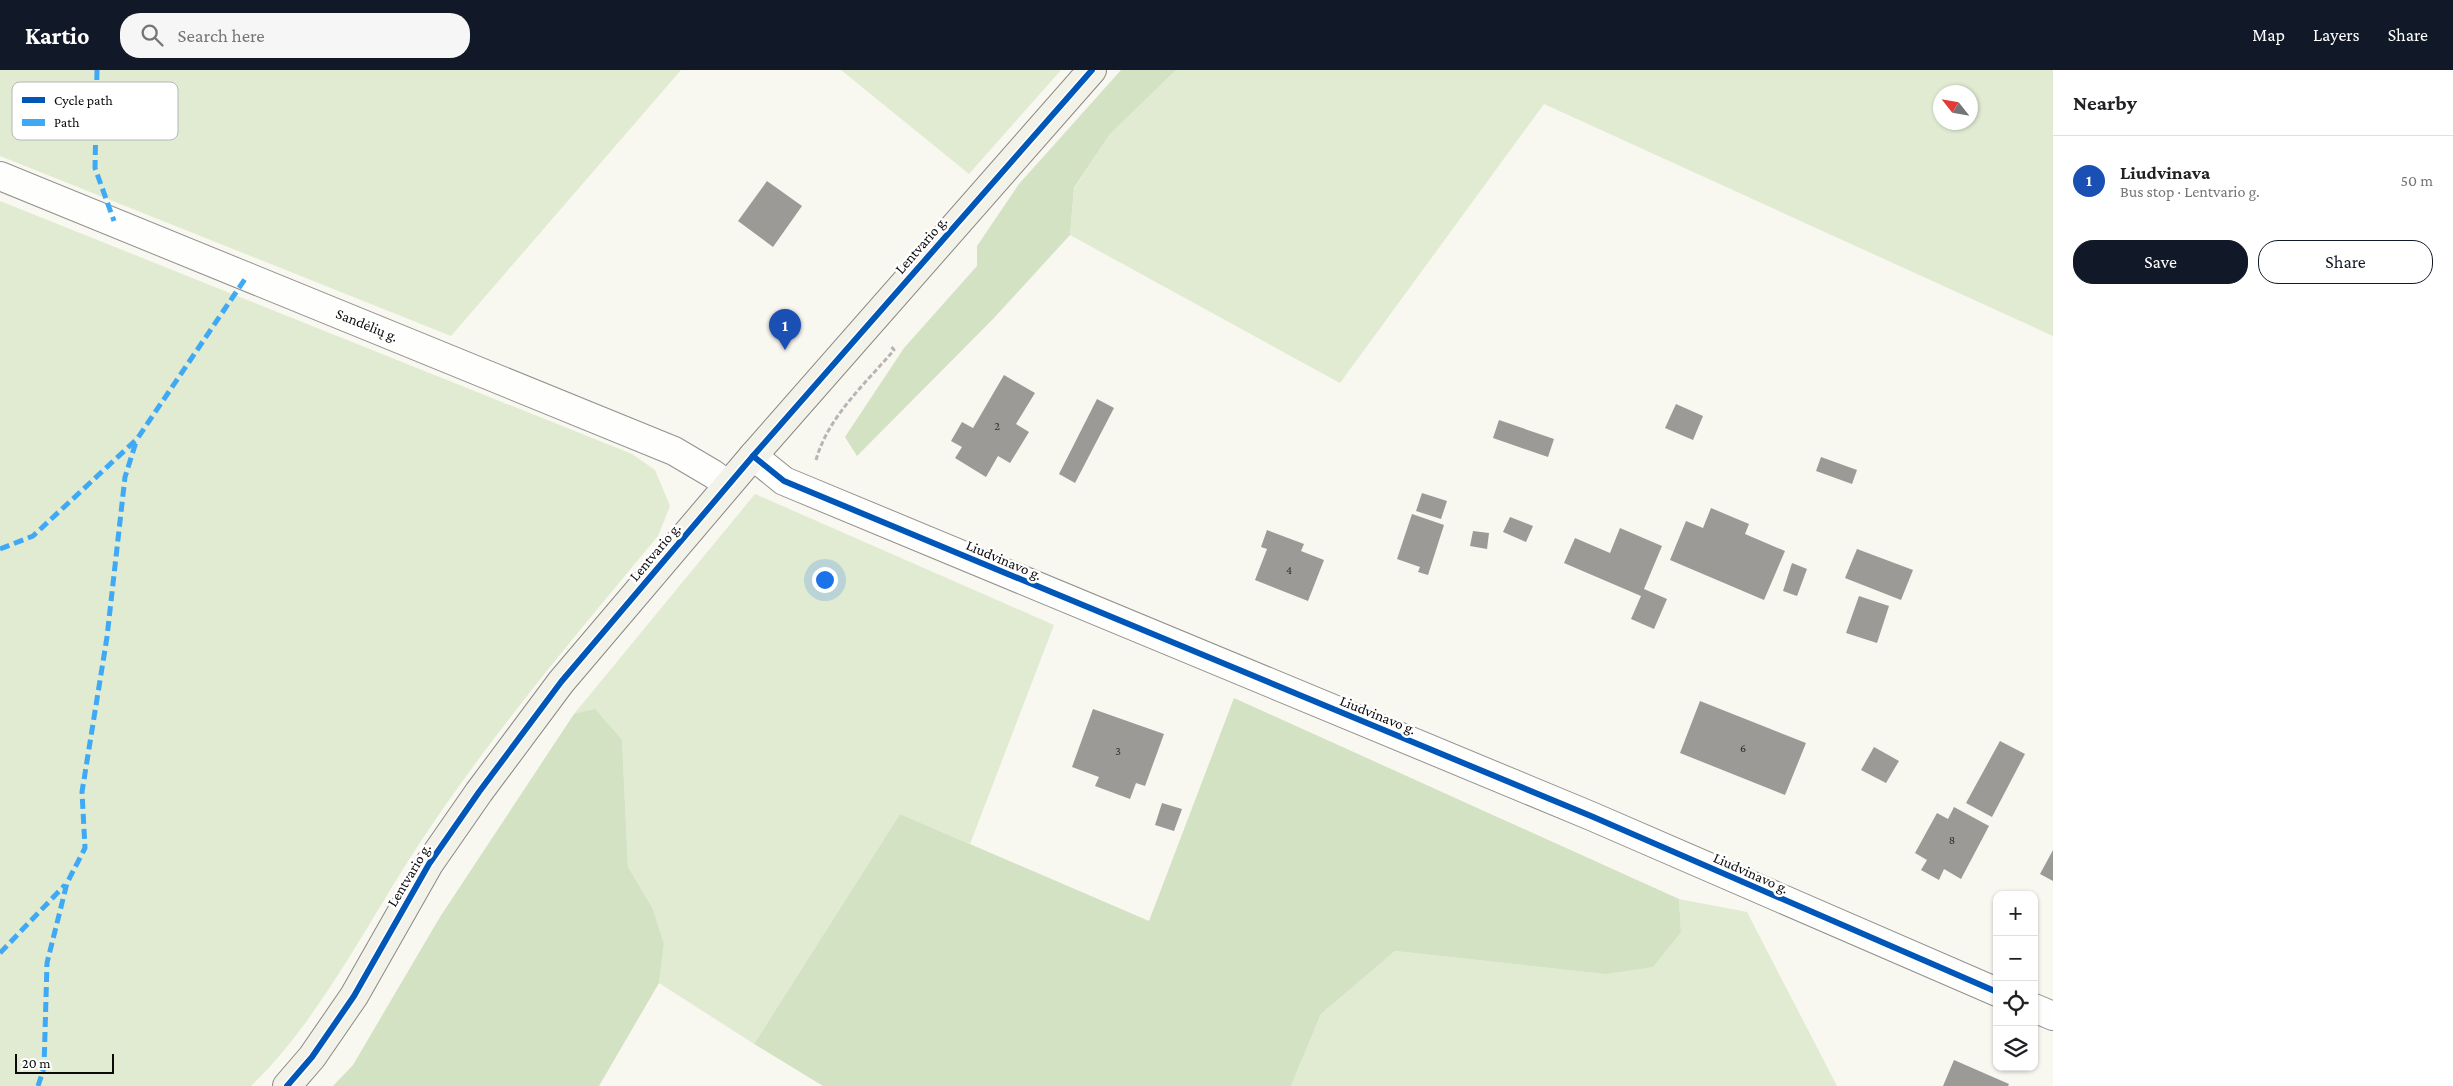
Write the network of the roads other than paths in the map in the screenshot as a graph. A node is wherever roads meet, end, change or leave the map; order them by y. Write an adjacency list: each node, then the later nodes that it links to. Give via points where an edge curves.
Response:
1 (1092, 70): 3 (main road, Lentvario g.)
2 (0, 176): 3 (street, Sandėlių g., via 695,462)
3 (740, 471): 4 (street, Liudvinavo g., via 784,481 814,493 1591,816); 7 (main road, Lentvario g., via 561,682 485,784 429,864 354,996 312,1057)
4 (1993, 990)
5 (2038, 1010): 6 (street)
6 (2053, 1016)
7 (287, 1086)

